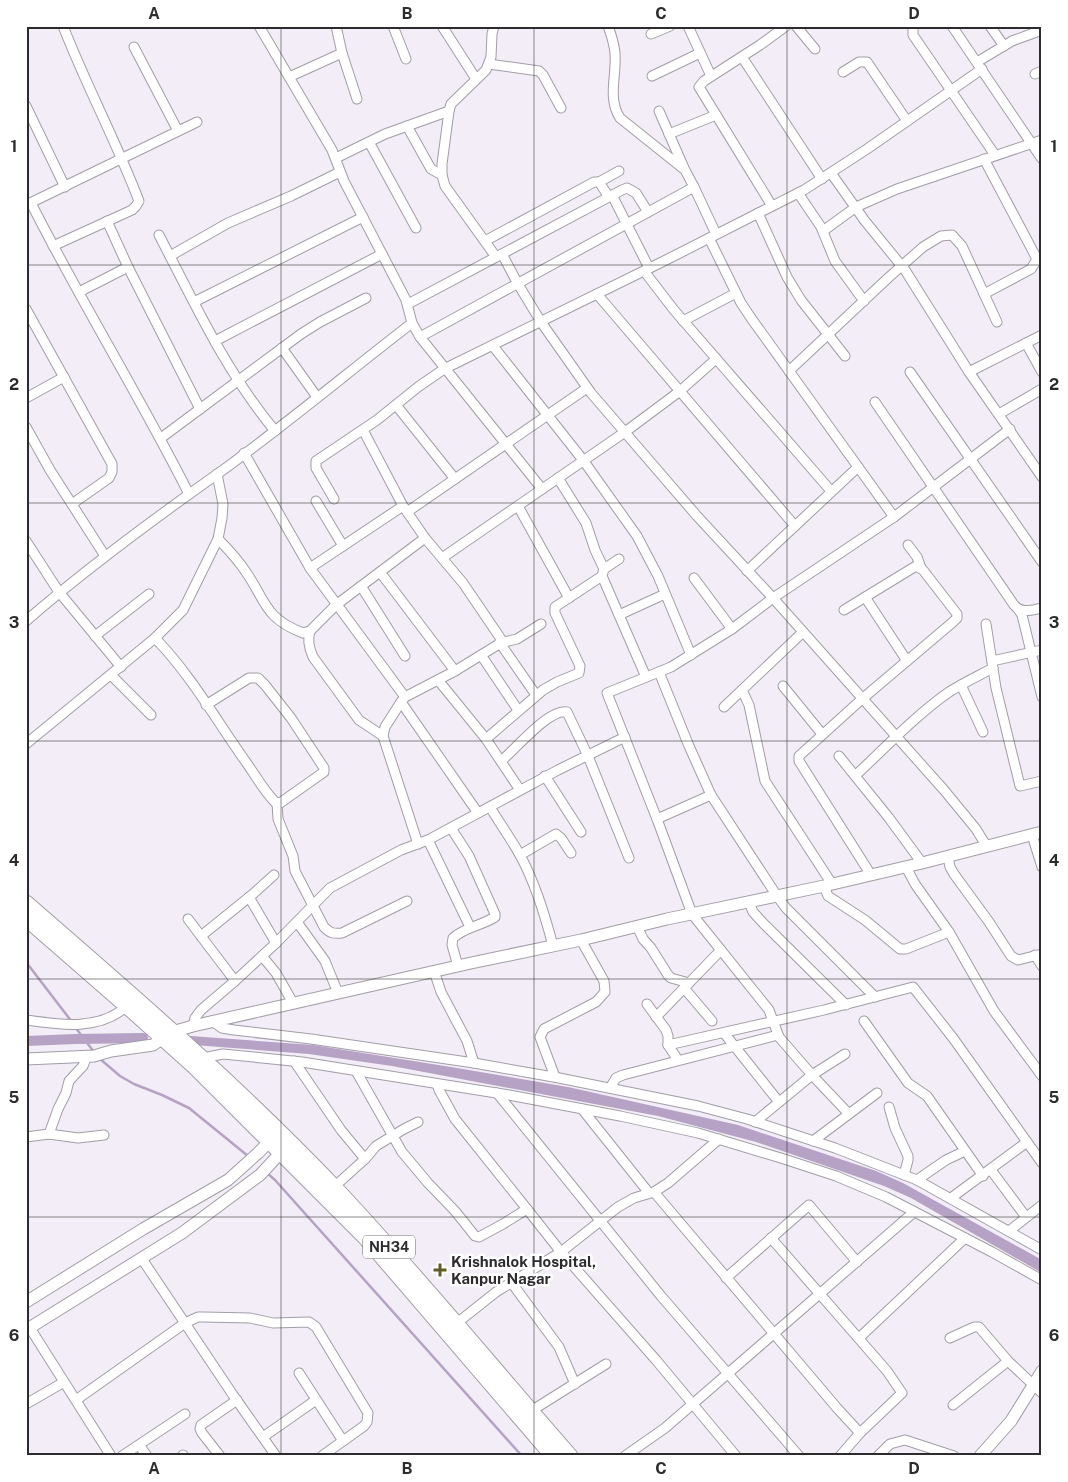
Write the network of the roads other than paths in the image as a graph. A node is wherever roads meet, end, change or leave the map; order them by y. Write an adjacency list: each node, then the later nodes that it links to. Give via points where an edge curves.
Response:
1 (63, 26): 48 (street)
2 (259, 26): 29 (street)
3 (336, 26): 20 (street)
4 (393, 26): 23 (street)
5 (442, 26): 30 (street)
6 (494, 26): 24 (street)
7 (608, 26): 51 (street, via 615,53 615,110 620,118)
8 (670, 26): 15 (street)
9 (688, 26): 21 (street)
10 (786, 26): 22 (street)
11 (796, 26): 19 (street)
12 (913, 26): 31 (street, via 912,35)
13 (952, 26): 25 (street)
14 (990, 26): 17 (street)
15 (655, 30)
16 (1042, 30): 17 (street)
17 (1004, 46): 25 (street)
18 (134, 47): 41 (street)
19 (815, 49)
20 (342, 53): 29 (street); 32 (street)
21 (700, 53): 27 (street); 28 (street)
22 (742, 57): 28 (street); 56 (street)
23 (406, 59)
24 (489, 64): 30 (street); 34 (street, via 540,71)
25 (979, 65): 31 (street); 45 (street)
26 (843, 72): 38 (street, via 859,62 867,62)
27 (652, 76)
28 (711, 76): 37 (street, via 699,87)
29 (289, 77): 47 (street)
30 (476, 78): 35 (street, via 454,98)
31 (951, 90): 38 (street); 46 (street)
32 (357, 99)
33 (26, 106): 58 (street)
34 (560, 108)
35 (448, 111): 40 (street); 55 (street)
36 (659, 111): 42 (street)
37 (716, 115): 42 (street); 63 (street)
38 (907, 121): 54 (street)
39 (197, 122): 41 (street)
40 (407, 126): 44 (street); 55 (street, via 431,169)
41 (178, 131): 48 (street)
42 (669, 134): 51 (street)
43 (1042, 140): 45 (street)
44 (370, 142): 47 (street); 70 (street)
45 (1031, 144): 46 (street); 50 (street)
46 (996, 155): 49 (street)
47 (336, 158): 53 (street)
48 (122, 159): 58 (street); 68 (street, via 139,201 132,210)
49 (984, 159): 64 (street); 86 (street, via 1036,257 1031,269)
50 (1042, 159)
51 (685, 170): 59 (street)
52 (619, 171): 57 (street)
53 (340, 172): 67 (street); 78 (street, via 228,223)
54 (831, 173): 56 (street); 64 (street)
55 (442, 174): 74 (street, via 445,186)
56 (822, 179): 60 (street)
57 (599, 182): 61 (street); 74 (street, via 591,183)
58 (65, 187): 62 (street)
59 (694, 187): 65 (street); 73 (street)
60 (798, 193): 63 (street); 71 (street)
61 (611, 196): 65 (street, via 627,188 632,190); 69 (street); 77 (street)
62 (29, 204): 75 (street)
63 (772, 206): 66 (street)
64 (856, 207): 71 (street); 79 (street)
65 (648, 212): 69 (street)
66 (758, 213): 73 (street); 96 (street, via 787,278)
67 (363, 217): 76 (street); 89 (street)
68 (107, 221): 75 (street); 80 (street)
69 (627, 223): 81 (street); 82 (street)
70 (416, 228)
71 (823, 231): 88 (street, via 831,254)
72 (159, 235): 78 (street)
73 (713, 236): 81 (street); 84 (street)
74 (485, 242): 77 (street)
75 (53, 246): 83 (street)
76 (382, 254): 90 (street); 99 (street)
77 (499, 255): 82 (street); 90 (street)
78 (170, 256): 89 (street)
79 (902, 266): 86 (street, via 923,247 941,236 952,235 962,246); 88 (street); 108 (street)
80 (128, 267): 83 (street); 119 (street)
81 (646, 270): 85 (street); 92 (street)
82 (518, 284): 93 (street); 98 (street)
83 (79, 292): 127 (street)
84 (736, 293): 92 (street); 106 (street)
85 (597, 294): 93 (street); 114 (street)
86 (984, 294): 94 (street)
87 (366, 298): 102 (street, via 320,322)
88 (864, 301): 96 (street)
89 (194, 302): 99 (street)
90 (408, 304): 95 (street)
91 (26, 309): 110 (street)
92 (683, 321): 104 (street)
93 (541, 322): 101 (street); 112 (street)
94 (997, 322)
95 (412, 323): 98 (street); 115 (street)
96 (829, 334): 103 (street); 106 (street)
97 (1042, 335): 100 (street)
98 (420, 337): 105 (street)
99 (215, 341): 111 (street)
100 (1026, 343): 108 (street); 109 (street)
101 (493, 346): 105 (street); 121 (street)
102 (282, 348): 111 (street); 115 (street)
103 (844, 356)
104 (716, 358): 114 (street); 139 (street)
105 (444, 369): 118 (street); 128 (street)
106 (789, 371): 132 (street)
107 (910, 372): 131 (street)
108 (969, 372): 120 (street)
109 (1042, 372)
110 (64, 377): 116 (street); 143 (street, via 112,464 109,478)
111 (239, 381): 119 (street); 125 (street)
112 (587, 388): 121 (street); 126 (street)
113 (1042, 389): 120 (street)
114 (680, 391): 126 (street); 147 (street)
115 (317, 397): 125 (street)
116 (26, 398)
117 (875, 402): 137 (street)
118 (396, 405): 124 (street); 136 (street)
119 (200, 409): 127 (street)
120 (999, 414): 123 (street)
121 (547, 415): 128 (street); 130 (street)
122 (26, 427): 143 (street)
123 (1010, 429): 131 (street); 134 (street)
124 (364, 430): 141 (street, via 316,460 316,468); 145 (street)
125 (274, 431): 129 (street)
126 (625, 432): 130 (street); 159 (street)
127 (161, 438): 140 (street)
128 (504, 444): 136 (street); 138 (street)
129 (244, 453): 133 (street); 157 (street)
130 (584, 460): 135 (street); 166 (street, via 637,536)
131 (970, 460): 137 (street); 156 (street)
132 (858, 467): 139 (street); 146 (street)
133 (217, 474): 140 (street); 148 (street, via 222,504)
134 (1042, 477)
135 (558, 478): 138 (street); 161 (street, via 586,523)
136 (454, 479): 145 (street)
137 (934, 488): 146 (street); 172 (street)
138 (542, 489): 144 (street)
139 (831, 491): 147 (street)
140 (189, 494): 153 (street)
141 (334, 499)
142 (316, 501): 152 (street)
143 (72, 504): 153 (street)
144 (518, 506): 154 (street); 168 (street)
145 (405, 509): 149 (street); 152 (street)
146 (894, 517): 169 (street)
147 (795, 526): 159 (street)
148 (218, 538): 179 (street, via 247,573 271,614 302,633); 182 (street, via 184,610)
149 (425, 538): 154 (street); 160 (street)
150 (27, 543): 164 (street)
151 (908, 545): 158 (street)
152 (343, 546): 157 (street)
153 (105, 556): 164 (street)
154 (442, 558): 183 (street, via 499,634)
155 (619, 559): 161 (street)
156 (1042, 562)
157 (310, 568): 170 (street)
158 (921, 568): 167 (street, via 912,568); 189 (street, via 957,618)
159 (748, 571): 169 (street)
160 (380, 572): 163 (street); 192 (street)
161 (603, 573): 168 (street); 174 (street)
162 (694, 578): 178 (street)
163 (360, 586): 170 (street); 188 (street)
164 (59, 592): 175 (street); 181 (street)
165 (149, 594): 181 (street)
166 (665, 594): 174 (street); 187 (street)
167 (866, 597): 173 (street); 189 (street)
168 (569, 598): 201 (street, via 557,605 555,613 580,671)
169 (773, 598): 178 (street); 180 (street)
170 (336, 605): 179 (street); 203 (street)
171 (1042, 608): 172 (street)
172 (1018, 609): 185 (street, via 1022,614)
173 (844, 610)
174 (618, 614): 195 (street)
175 (26, 621)
176 (541, 624): 183 (street, via 517,639)
177 (986, 624): 190 (street)
178 (732, 628): 187 (street)
179 (310, 631): 211 (street, via 308,642 313,657 359,720)
180 (803, 632): 200 (street); 204 (street)
181 (94, 636): 191 (street)
182 (155, 638): 191 (street); 205 (street, via 181,667)
183 (500, 643): 186 (street); 201 (street)
184 (1042, 650): 185 (street)
185 (1030, 653): 190 (street); 198 (street)
186 (480, 655): 192 (street); 207 (street)
187 (690, 655): 193 (street)
188 (405, 656)
189 (907, 661): 204 (street)
190 (993, 665): 197 (street); 221 (street, via 1020,786)
191 (121, 667): 194 (street)
192 (455, 671): 196 (street)
193 (659, 672): 195 (street); 223 (street)
194 (111, 675): 208 (street); 215 (street)
195 (646, 678): 212 (street, via 608,692)
196 (438, 680): 203 (street); 214 (street)
197 (961, 685): 209 (street); 213 (street)
198 (1040, 685): 202 (street)
199 (783, 686): 210 (street)
200 (742, 690): 206 (street); 243 (street, via 749,705 765,780)
201 (536, 695): 207 (street)
202 (1042, 697)
203 (403, 699): 211 (street); 226 (street)
204 (862, 699): 210 (street); 213 (street)
205 (206, 705): 224 (street); 224 (street, via 254,677 262,680 291,718 324,770 320,776)
206 (724, 707)
207 (518, 710): 214 (street)
208 (151, 714)
209 (983, 732)
210 (822, 734): 242 (street, via 800,754 799,761)
211 (383, 736): 232 (street)
212 (625, 737): 216 (street); 227 (street)
213 (896, 737): 219 (street); 233 (street, via 944,790)
214 (486, 739): 218 (street)
215 (28, 741)
216 (588, 756): 218 (street, via 568,714 563,711 537,726); 220 (street); 237 (street)
217 (840, 756): 219 (street)
218 (501, 761): 222 (street)
219 (856, 775): 238 (street)
220 (546, 776): 222 (street); 229 (street)
221 (1042, 780)
222 (520, 790): 225 (street)
223 (711, 795): 227 (street); 244 (street)
224 (277, 803): 249 (street, via 278,819 293,856 295,870)
225 (490, 807): 226 (street); 235 (street)
226 (478, 814): 228 (street)
227 (657, 819): 250 (street)
228 (451, 828): 231 (street); 255 (street, via 469,856 495,914 488,921)
229 (581, 832)
230 (1037, 834): 233 (street); 240 (street)
231 (428, 840): 232 (street); 255 (street)
232 (418, 844): 249 (street, via 330,888)
233 (987, 847): 236 (street)
234 (571, 853): 235 (street, via 556,834)
235 (520, 855): 260 (street, via 542,906)
236 (948, 857): 238 (street); 262 (street, via 954,874 1011,956 1018,960)
237 (629, 858)
238 (922, 863): 239 (street)
239 (906, 867): 242 (street); 256 (street)
240 (1042, 867)
241 (274, 875): 245 (street)
242 (871, 875): 243 (street)
243 (828, 885): 244 (street); 256 (street, via 828,896 865,920 900,949)
244 (777, 896): 248 (street); 270 (street)
245 (249, 897): 257 (street); 259 (street)
246 (26, 902): 284 (highway, NH34)
247 (407, 902): 249 (street, via 334,934 324,928)
248 (749, 902): 250 (street); 273 (street, via 764,924)
249 (312, 906): 253 (street)
250 (692, 914): 254 (street); 261 (street)
251 (26, 918): 274 (highway, NH34)
252 (188, 919): 257 (street)
253 (297, 922): 259 (street); 269 (street, via 325,961)
254 (637, 926): 258 (street); 268 (street, via 668,975)
255 (470, 927): 264 (street, via 452,940)
256 (949, 932): 296 (street, via 994,1011)
257 (201, 936): 267 (street)
258 (581, 940): 260 (street); 297 (street, via 604,981 605,992 596,1002 540,1034)
259 (276, 943): 263 (street)
260 (553, 946): 264 (street)
261 (721, 950): 268 (street); 279 (street, via 769,1010)
262 (1039, 954): 265 (street)
263 (262, 956): 267 (street); 271 (street)
264 (458, 966): 266 (street)
265 (1042, 966)
266 (434, 971): 269 (street); 293 (street)
267 (235, 981): 281 (street, via 201,1010)
268 (686, 985): 275 (street); 278 (street)
269 (338, 993): 271 (street)
270 (875, 997): 273 (street); 315 (street, via 913,987)
271 (293, 1003): 277 (street)
272 (647, 1004): 275 (street)
273 (846, 1004): 279 (street)
274 (127, 1006): 276 (street, via 113,1017 82,1025); 284 (highway, NH34)
275 (656, 1017): 286 (street, via 667,1033)
276 (26, 1020)
277 (212, 1021): 281 (street); 293 (street, via 222,1028 234,1030)
278 (712, 1021)
279 (773, 1022): 282 (street); 283 (street)
280 (864, 1022): 316 (street, via 908,1083 927,1096)
281 (193, 1026): 284 (street)
282 (724, 1033): 285 (street); 286 (street)
283 (778, 1035): 285 (street); 295 (street)
284 (173, 1040): 288 (street); 289 (highway, NH34)
285 (734, 1046): 291 (street); 302 (street)
286 (669, 1047): 291 (street)
287 (845, 1054): 295 (street)
288 (90, 1056): 290 (street); 308 (street, via 69,1081)
289 (195, 1057): 292 (street, via 223,1054); 314 (highway, NH34)
290 (26, 1059)
291 (677, 1059): 299 (street, via 616,1078)
292 (294, 1061): 294 (street); 317 (street)
293 (474, 1063): 297 (street)
294 (356, 1071): 298 (street); 310 (street)
295 (812, 1075): 302 (street); 305 (street)
296 (1042, 1076)
297 (555, 1077): 299 (street)
298 (437, 1084): 301 (street); 327 (street, via 455,1119)
299 (610, 1088): 307 (street, via 698,1106)
300 (877, 1092): 305 (street)
301 (497, 1093): 304 (street); 330 (street)
302 (779, 1102): 307 (street)
303 (889, 1107): 320 (street, via 908,1156)
304 (582, 1109): 312 (street); 324 (street)
305 (848, 1113): 313 (street)
306 (418, 1122): 310 (street)
307 (755, 1122): 313 (street)
308 (49, 1134): 309 (street, via 78,1138); 311 (street)
309 (104, 1135)
310 (392, 1135): 317 (street); 327 (street, via 402,1152 475,1236 479,1237)
311 (26, 1136)
312 (719, 1139): 324 (street); 328 (street, via 836,1176)
313 (813, 1141): 320 (street)
314 (280, 1142): 323 (highway, NH34); 336 (street, via 271,1163 260,1175); 342 (street, via 258,1154 228,1180); 375 (highway, NH34)
315 (1027, 1142): 318 (street); 319 (street)
316 (965, 1151): 321 (street); 322 (street)
317 (365, 1159): 323 (street)
318 (1042, 1163)
319 (991, 1170): 321 (street); 329 (street)
320 (904, 1175): 322 (street)
321 (983, 1176): 325 (street)
322 (917, 1180): 325 (street)
323 (334, 1187): 344 (highway, NH34)
324 (652, 1193): 330 (street, via 634,1198); 338 (street)
325 (951, 1198): 331 (street)
326 (1042, 1205): 329 (street)
327 (526, 1209): 335 (street)
328 (914, 1212): 333 (street); 337 (street)
329 (1026, 1217): 331 (street)
330 (600, 1221): 335 (street); 353 (street)
331 (1009, 1231): 334 (street)
332 (771, 1238): 337 (street, via 809,1206); 338 (street); 341 (street)
333 (965, 1238): 339 (street); 347 (street)
334 (1042, 1250)
335 (561, 1252): 340 (street); 361 (street)
336 (142, 1259): 343 (street); 345 (street)
337 (856, 1262): 341 (street)
338 (726, 1278): 346 (street)
339 (1042, 1280)
340 (511, 1282): 344 (street); 355 (street, via 553,1337)
341 (820, 1294): 346 (street); 347 (street)
342 (26, 1302)
343 (185, 1323): 357 (street); 358 (street); 367 (street, via 198,1317 312,1323 368,1413 364,1426)
344 (457, 1323): 363 (highway, NH34)
345 (28, 1329): 354 (street)
346 (774, 1333): 353 (street); 365 (street)
347 (859, 1338): 365 (street, via 902,1393)
348 (950, 1338): 349 (street, via 980,1327)
349 (1008, 1361): 356 (street); 362 (street)
350 (606, 1364): 355 (street)
351 (1042, 1371): 356 (street)
352 (299, 1373): 359 (street)
353 (728, 1374): 361 (street); 379 (street)
354 (64, 1382): 357 (street); 360 (street)
355 (575, 1384): 363 (street)
356 (1038, 1389): 383 (street)
357 (76, 1400): 370 (street)
358 (237, 1400): 366 (street); 373 (street, via 201,1425 202,1433)
359 (316, 1400): 366 (street); 367 (street)
360 (26, 1404)
361 (692, 1404): 377 (street); 378 (street)
362 (953, 1405)
363 (531, 1411): 376 (highway, NH34)
364 (185, 1414): 368 (street)
365 (860, 1432): 380 (street)
366 (263, 1437): 374 (street)
367 (343, 1442): 369 (street)
368 (139, 1445): 371 (street); 372 (street)
369 (324, 1455)
370 (111, 1456)
371 (122, 1456)
372 (147, 1456)
373 (220, 1456)
374 (276, 1456)
375 (553, 1456)
376 (570, 1456)
377 (625, 1456)
378 (736, 1456)
379 (799, 1456)
380 (840, 1456)
381 (878, 1456): 382 (street, via 890,1444 904,1440)
382 (954, 1456)
383 (980, 1456)

